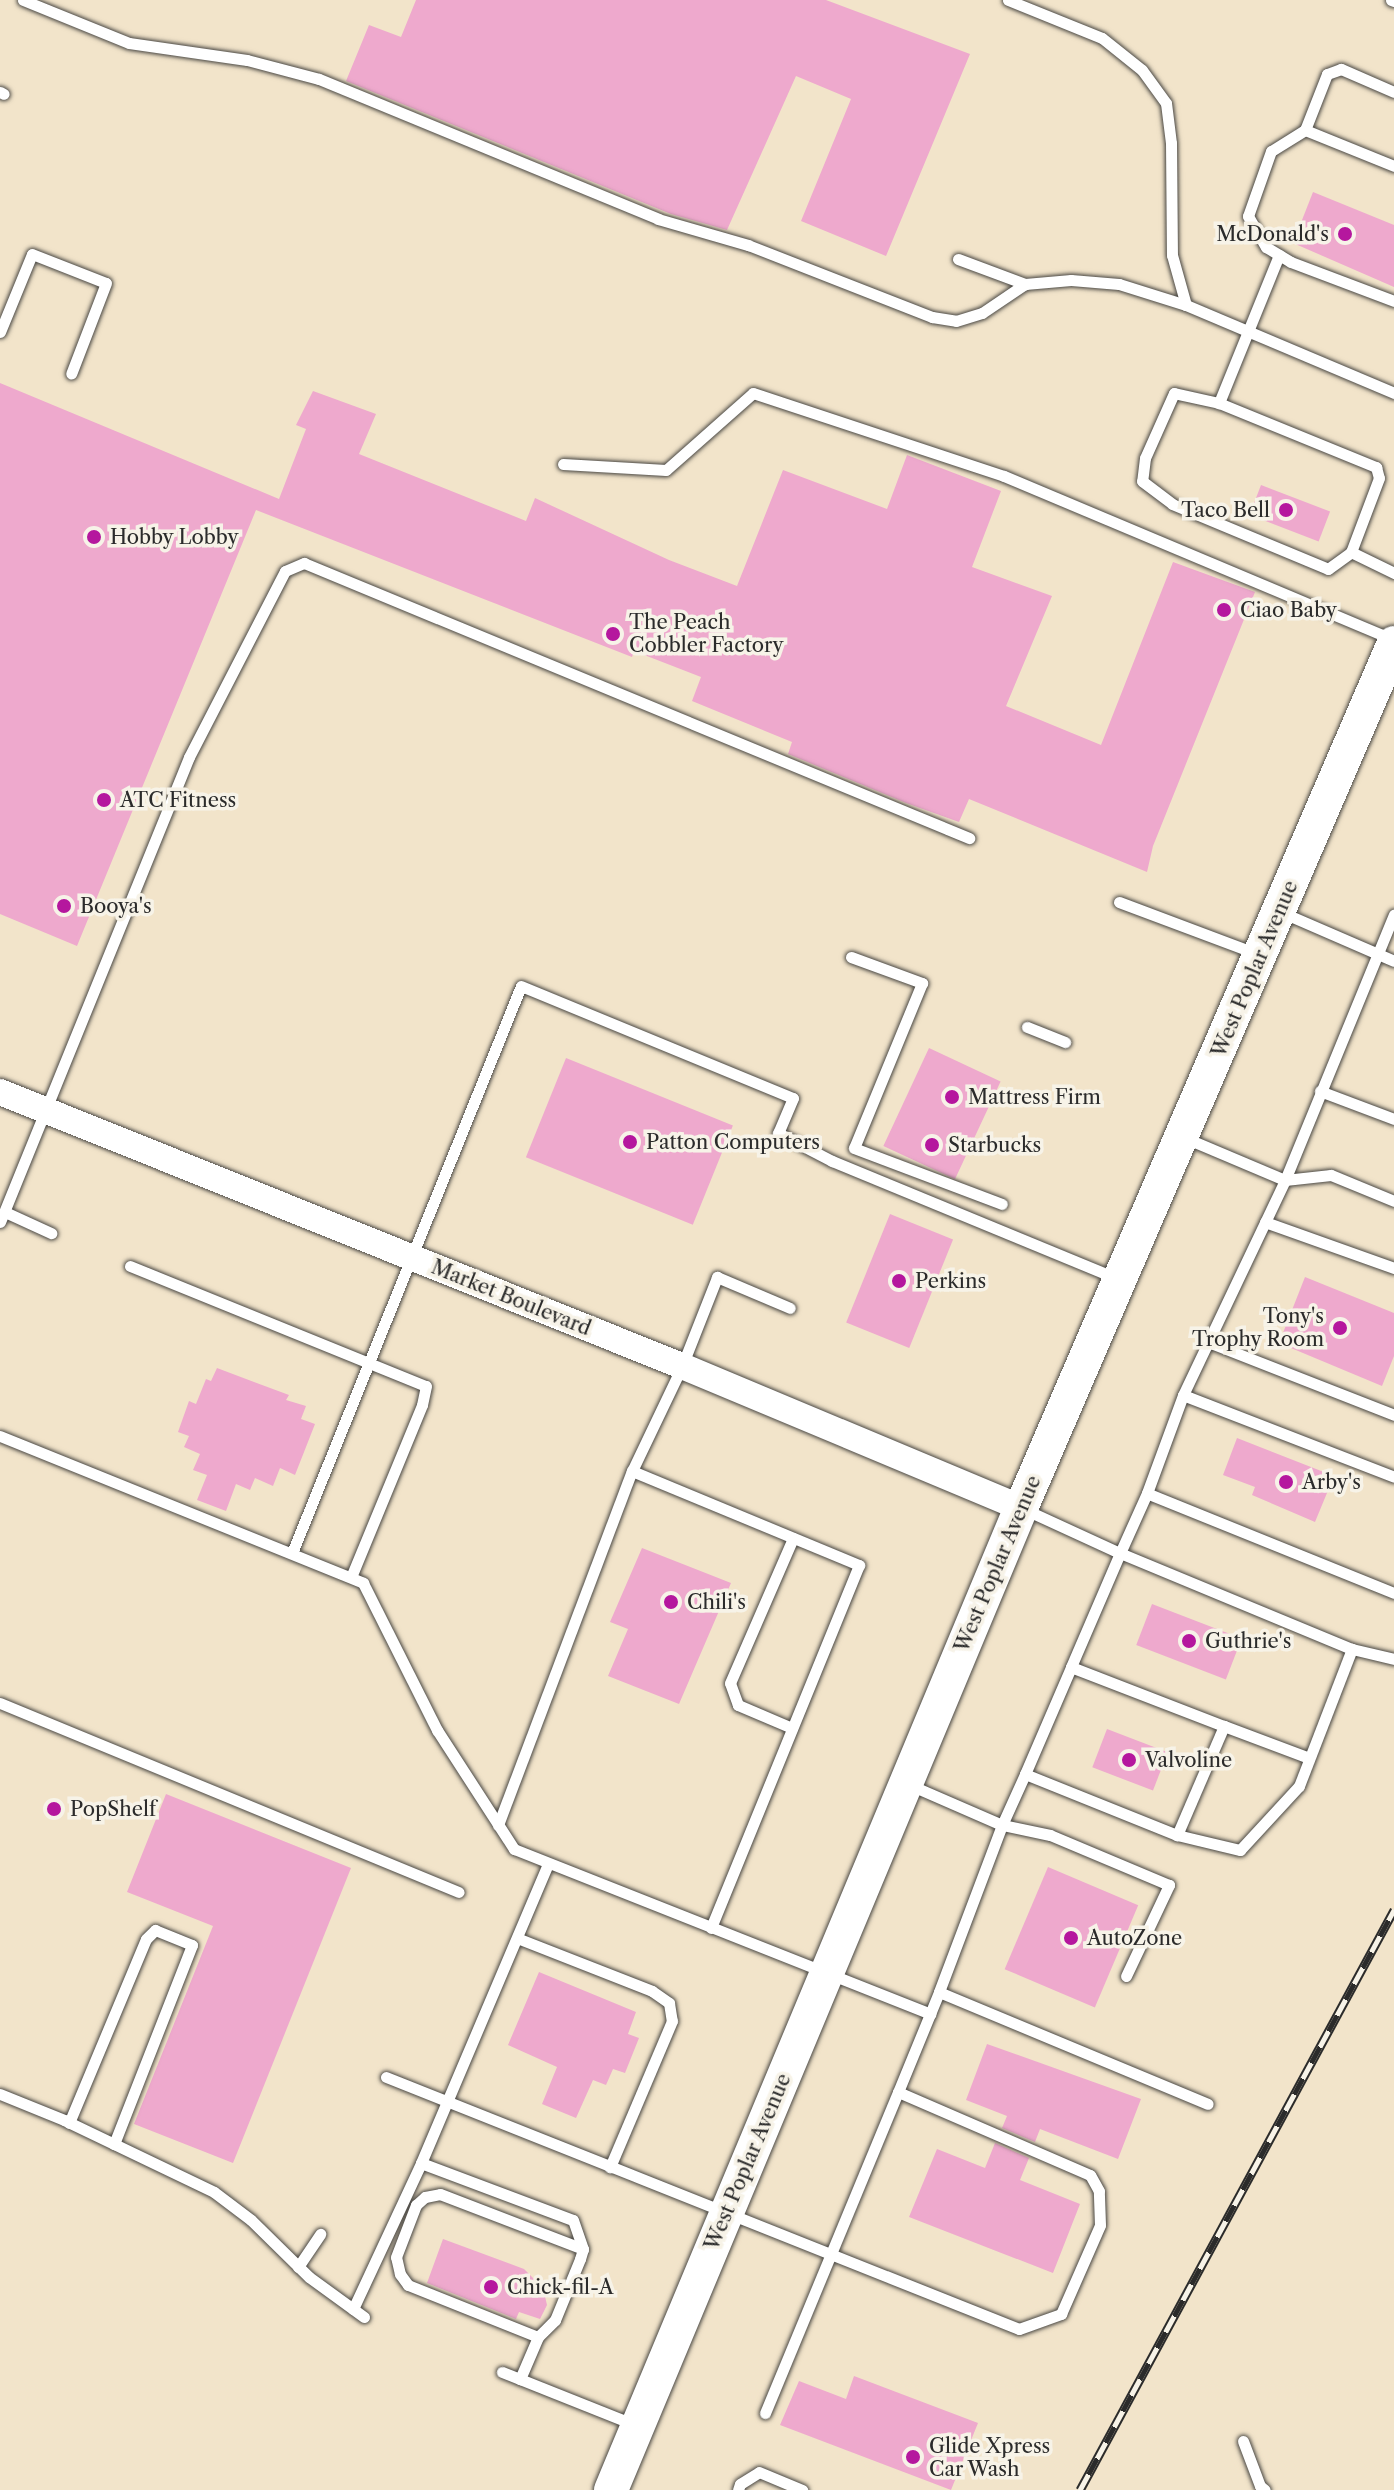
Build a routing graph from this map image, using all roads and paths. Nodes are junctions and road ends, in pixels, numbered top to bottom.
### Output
1 (23, 0) edge
2 (1008, 0) edge
3 (1394, 92) edge
4 (1305, 130) junction
5 (1394, 166) edge
6 (1279, 255) junction
7 (958, 259) dead end
8 (1025, 284) junction
9 (1394, 301) edge
10 (1186, 305) junction
11 (1248, 331) junction
12 (0, 332) edge
13 (71, 374) dead end
14 (1394, 393) edge
15 (1219, 403) junction
16 (563, 464) dead end
17 (1351, 552) junction
18 (1394, 573) edge
19 (1394, 641) edge
20 (969, 838) dead end
21 (1119, 902) dead end
22 (1280, 912) junction
23 (1394, 914) edge
24 (1376, 953) junction
25 (1261, 956) junction
26 (851, 957) dead end
27 (1394, 961) edge
28 (1027, 1027) dead end
29 (1065, 1042) dead end
30 (1320, 1091) junction
31 (0, 1092) edge
32 (46, 1110) junction
33 (1394, 1119) edge
34 (1182, 1137) junction
35 (1285, 1180) junction
36 (1394, 1201) edge
37 (1002, 1204) dead end
38 (2, 1217) edge
39 (1265, 1222) junction
40 (51, 1233) dead end
41 (410, 1259) junction
42 (130, 1266) dead end
43 (1394, 1268) edge
44 (1120, 1280) junction
45 (790, 1308) dead end
46 (1208, 1342) junction
47 (370, 1361) junction
48 (682, 1366) junction
49 (1183, 1395) junction
50 (1394, 1415) edge
51 (0, 1436) edge
52 (632, 1471) junction
53 (1394, 1477) edge
54 (1147, 1493) junction
55 (1021, 1508) junction
56 (793, 1538) junction
57 (292, 1553) junction
58 (1120, 1553) junction
59 (351, 1577) junction
60 (1394, 1593) edge
61 (1352, 1649) junction
62 (1393, 1657) edge
63 (1071, 1667) junction
64 (0, 1703) edge
65 (1224, 1726) junction
66 (792, 1728) junction
67 (1309, 1758) junction
68 (1025, 1774) junction
69 (906, 1783) junction
70 (498, 1825) junction
71 (1002, 1825) junction
72 (1177, 1835) junction
73 (548, 1864) junction
74 (459, 1892) dead end
75 (711, 1928) junction
76 (517, 1938) junction
77 (827, 1973) junction
78 (1126, 1976) dead end
79 (939, 1992) junction
80 (930, 2014) junction
81 (386, 2077) dead end
82 (898, 2092) junction
83 (0, 2094) edge
84 (448, 2101) junction
85 (1208, 2104) dead end
86 (69, 2123) junction
87 (114, 2144) junction
88 (421, 2163) junction
89 (610, 2167) junction
90 (726, 2214) junction
91 (320, 2234) dead end
92 (583, 2249) junction
93 (831, 2255) junction
94 (298, 2267) junction
95 (353, 2309) junction
96 (364, 2317) dead end
97 (538, 2337) junction
98 (502, 2372) dead end
99 (520, 2379) junction
100 (765, 2413) dead end
101 (638, 2426) junction
102 (1243, 2441) dead end
103 (611, 2490) edge
104 (738, 2490) edge
105 (802, 2490) edge
106 (1265, 2490) edge

1 - 8 lane
2 - 10 lane
3 - 4 lane
4 - 5 lane
4 - 6 lane
6 - 9 lane
6 - 11 lane
7 - 8 lane
8 - 10 lane
10 - 11 lane
11 - 14 lane
11 - 15 lane
12 - 13 lane
15 - 17 lane
15 - 17 lane
16 - 19 lane
17 - 18 lane
19 - 22 main road, West Poplar Avenue
20 - 32 lane
21 - 25 lane
22 - 24 lane
22 - 25 main road, West Poplar Avenue
23 - 24 lane
24 - 27 lane
24 - 30 lane
25 - 34 main road, West Poplar Avenue
26 - 37 lane
28 - 29 lane
30 - 33 lane
30 - 35 lane
31 - 32 street, Market Boulevard
32 - 38 lane
32 - 41 street, Market Boulevard
34 - 35 lane
34 - 44 main road, West Poplar Avenue
35 - 36 lane
35 - 39 lane
38 - 40 lane
39 - 43 lane
39 - 46 lane
41 - 44 lane
41 - 47 lane
41 - 48 street, Market Boulevard
42 - 47 lane
44 - 55 main road, West Poplar Avenue
45 - 48 lane
46 - 49 lane
46 - 50 lane
47 - 57 lane
47 - 59 lane
48 - 52 lane
48 - 55 street, Market Boulevard
49 - 53 lane
49 - 54 lane
51 - 57 lane
52 - 56 lane
52 - 70 lane
54 - 58 lane
54 - 60 lane
55 - 58 lane
55 - 69 main road, West Poplar Avenue
56 - 66 lane
56 - 66 lane
57 - 59 lane
58 - 61 lane
58 - 63 lane
59 - 70 lane
61 - 62 lane
61 - 67 lane
63 - 65 lane
63 - 68 lane
64 - 74 lane
65 - 67 lane
65 - 72 lane
66 - 75 lane
67 - 72 lane
68 - 71 lane
68 - 72 lane
69 - 71 lane
69 - 77 main road, West Poplar Avenue
70 - 73 lane
71 - 78 lane
71 - 79 lane
73 - 75 lane
73 - 76 lane
75 - 77 lane
76 - 84 lane
76 - 89 lane
77 - 80 lane
77 - 90 main road, West Poplar Avenue
79 - 80 lane
79 - 85 lane
80 - 82 lane
81 - 84 lane
82 - 93 lane
82 - 93 lane
83 - 86 lane
84 - 88 lane
84 - 89 lane
86 - 87 lane
86 - 87 lane
87 - 94 lane
88 - 92 lane
88 - 95 lane
89 - 90 lane
90 - 93 lane
90 - 101 main road, West Poplar Avenue
91 - 94 lane
92 - 97 lane
92 - 97 lane
93 - 100 lane
94 - 95 lane
95 - 96 lane
97 - 99 lane
98 - 99 lane
99 - 101 lane
101 - 103 main road, West Poplar Avenue
102 - 106 lane
104 - 105 lane

